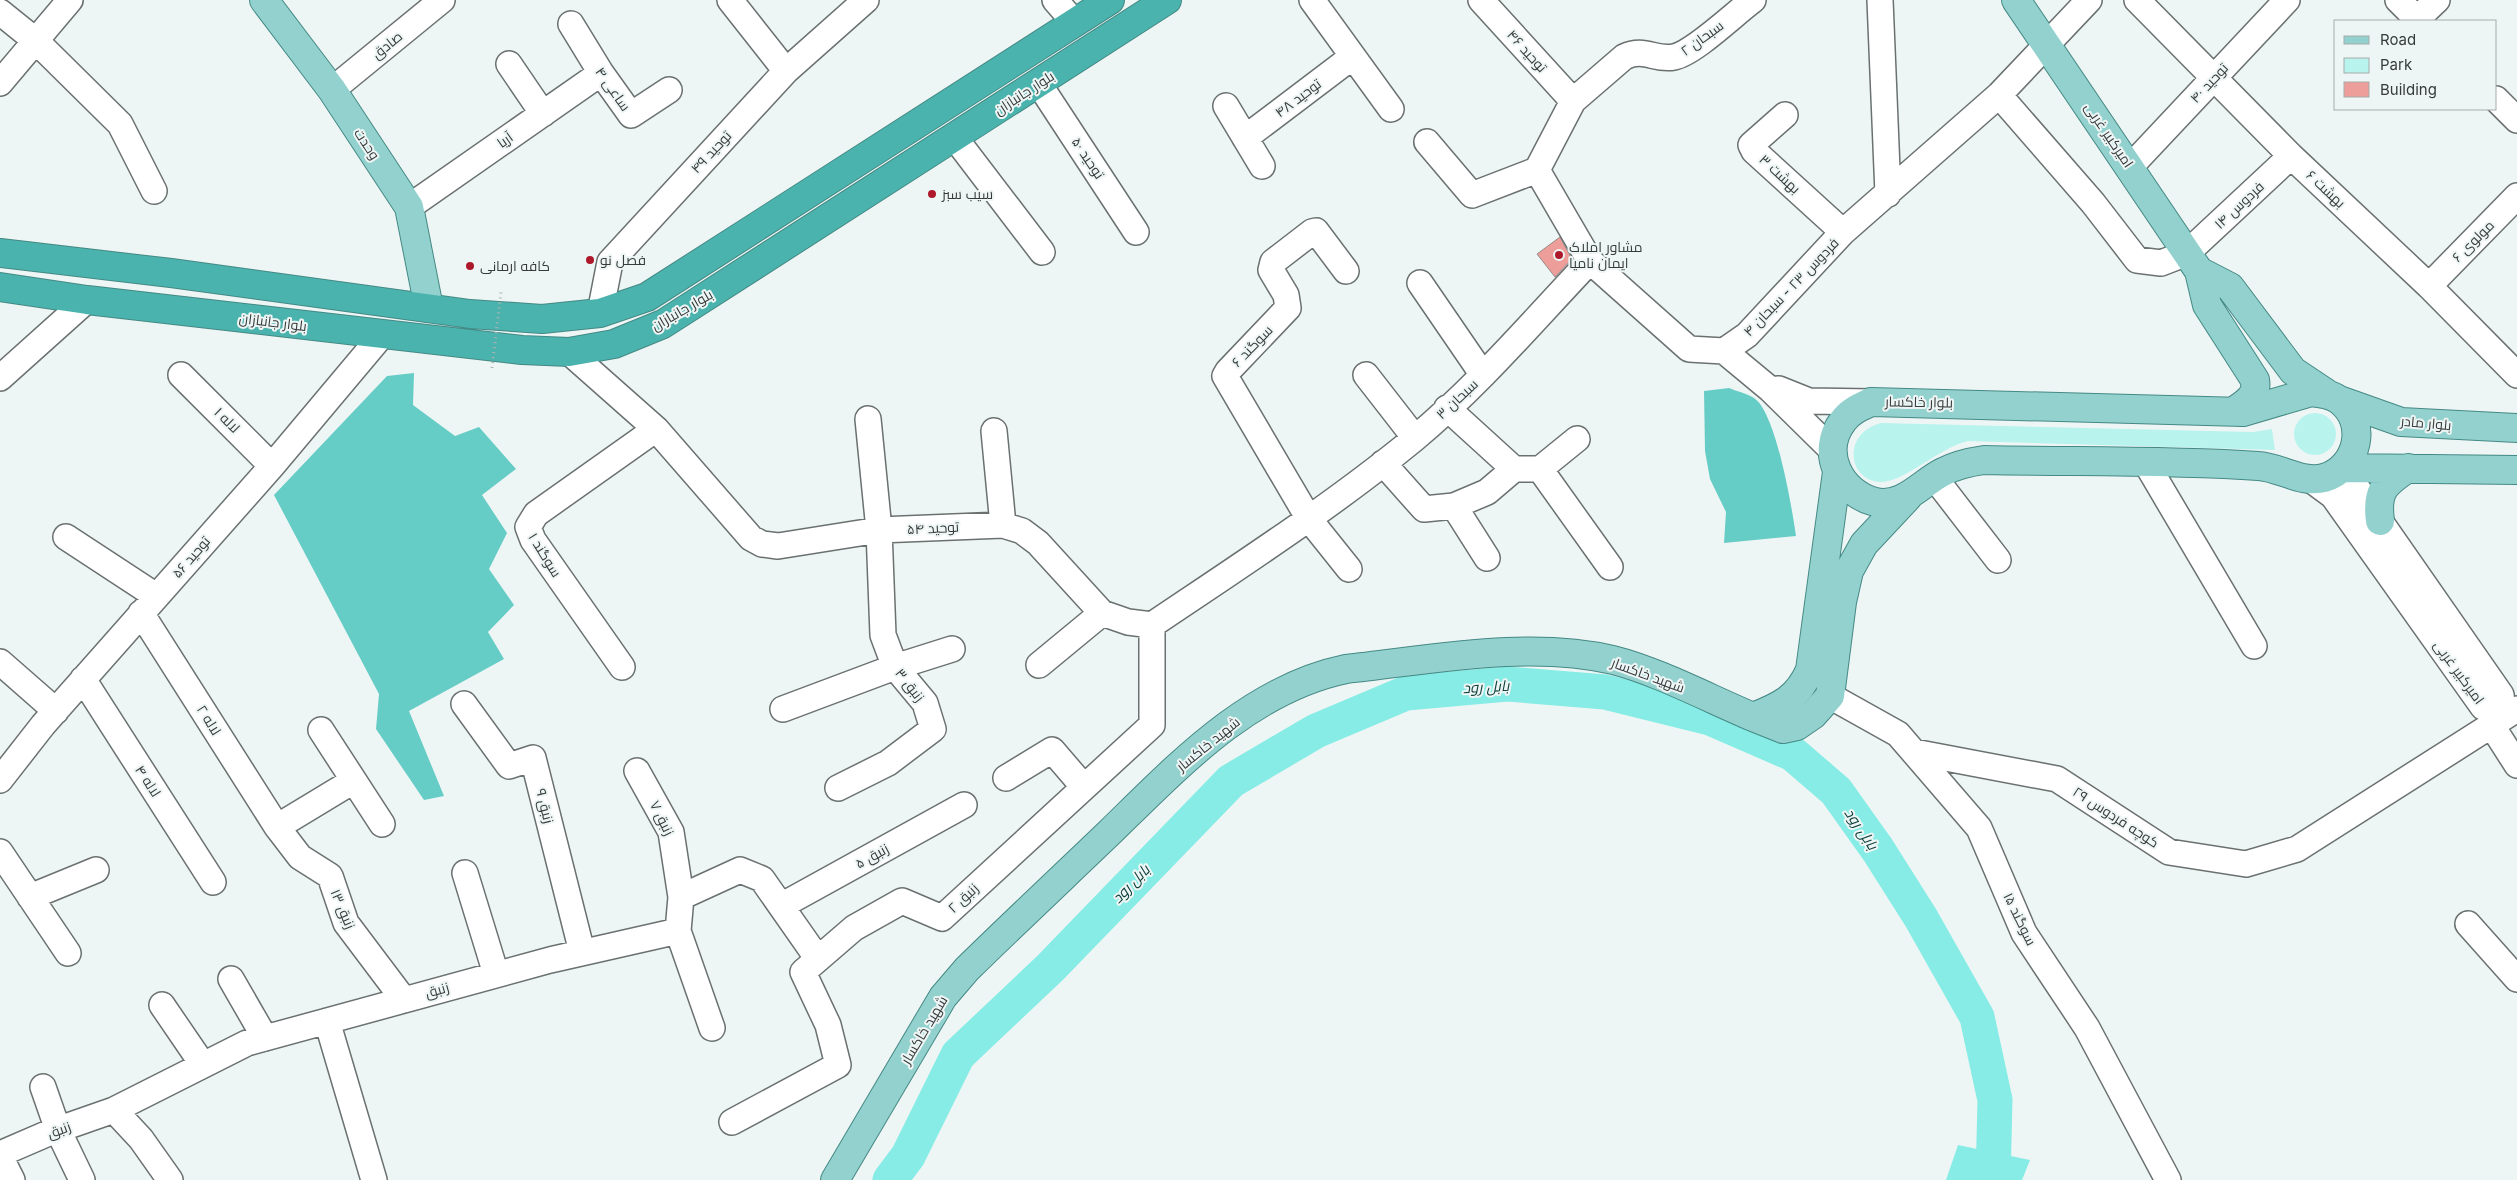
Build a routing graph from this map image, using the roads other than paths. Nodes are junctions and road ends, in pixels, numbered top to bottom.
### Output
1 (70, 0) edge
2 (264, 0) edge
3 (442, 0) edge
4 (730, 0) edge
5 (1055, 0) edge
6 (1110, 0) edge
7 (1167, 0) edge
8 (1312, 0) edge
9 (1482, 0) edge
10 (1753, 0) edge
11 (1880, 0) edge
12 (2016, 0) edge
13 (2089, 0) edge
14 (2137, 0) edge
15 (2287, 0) edge
16 (2398, 0) edge
17 (2437, 0) edge
18 (855, 4) edge
19 (0, 12) edge
20 (2418, 20) edge
21 (1075, 23) junction
22 (571, 24) dead end
23 (36, 41) junction
24 (2047, 44) junction
25 (1352, 57) junction
26 (509, 64) dead end
27 (786, 71) junction
28 (601, 73) junction
29 (2213, 78) junction
30 (0, 83) edge
31 (1039, 84) junction
32 (332, 90) junction
33 (670, 90) dead end
34 (1999, 95) junction
35 (2497, 100) edge
36 (1574, 101) junction
37 (1226, 106) dead end
38 (1391, 109) dead end
39 (543, 114) junction
40 (1785, 115) dead end
41 (2517, 120) edge
42 (954, 138) junction
43 (1245, 138) junction
44 (1427, 142) dead end
45 (2291, 156) junction
46 (1262, 166) dead end
47 (2131, 166) junction
48 (1537, 170) junction
49 (154, 191) dead end
50 (1888, 194) junction
51 (2517, 196) edge
52 (409, 207) junction
53 (1136, 232) dead end
54 (1843, 232) junction
55 (1042, 252) dead end
56 (0, 253) edge
57 (1590, 262) junction
58 (2193, 262) junction
59 (1346, 271) dead end
60 (1420, 283) dead end
61 (2429, 286) junction
62 (0, 287) edge
63 (87, 300) junction
64 (429, 308) junction
65 (600, 312) junction
66 (382, 335) junction
67 (1724, 351) junction
68 (569, 352) junction
69 (182, 375) dead end
70 (1366, 375) dead end
71 (1483, 375) junction
72 (2517, 375) edge
73 (0, 378) edge
74 (1771, 390) junction
75 (2333, 397) junction
76 (1872, 402) junction
77 (1447, 408) junction
78 (2234, 411) junction
79 (868, 419) dead end
80 (2517, 428) edge
81 (656, 429) junction
82 (994, 431) dead end
83 (1415, 438) junction
84 (1577, 438) dead end
85 (1835, 461) junction
86 (1383, 463) junction
87 (2146, 463) junction
88 (272, 466) junction
89 (2343, 468) junction
90 (2408, 468) junction
91 (1514, 469) junction
92 (1540, 469) junction
93 (2517, 470) edge
94 (1934, 477) junction
95 (2303, 477) junction
96 (1908, 497) junction
97 (1454, 506) junction
98 (1309, 519) junction
99 (2380, 521) junction
100 (1003, 524) junction
101 (879, 530) junction
102 (66, 537) dead end
103 (1487, 558) dead end
104 (1998, 560) dead end
105 (1610, 567) dead end
106 (1349, 570) dead end
107 (149, 605) junction
108 (1102, 613) junction
109 (1152, 625) junction
110 (2254, 646) dead end
111 (952, 649) dead end
112 (0, 662) edge
113 (1039, 665) dead end
114 (622, 667) dead end
115 (895, 667) junction
116 (83, 680) junction
117 (1830, 696) junction
118 (464, 704) dead end
119 (782, 709) dead end
120 (56, 711) junction
121 (2504, 717) edge
122 (1753, 718) junction
123 (321, 730) dead end
124 (1914, 752) junction
125 (2517, 765) edge
126 (637, 771) dead end
127 (1006, 778) dead end
128 (0, 780) edge
129 (353, 781) junction
130 (1083, 786) junction
131 (838, 788) dead end
132 (964, 806) dead end
133 (382, 824) dead end
134 (277, 826) junction
135 (0, 852) edge
136 (96, 870) dead end
137 (465, 873) dead end
138 (213, 882) dead end
139 (30, 897) junction
140 (681, 897) junction
141 (781, 906) junction
142 (2468, 924) dead end
143 (678, 931) junction
144 (582, 952) junction
145 (68, 953) dead end
146 (818, 959) junction
147 (496, 974) junction
148 (231, 979) dead end
149 (2517, 979) edge
150 (404, 1000) junction
151 (162, 1005) dead end
152 (327, 1021) junction
153 (712, 1028) dead end
154 (265, 1038) junction
155 (203, 1065) junction
156 (43, 1087) dead end
157 (114, 1110) junction
158 (732, 1122) dead end
159 (58, 1130) junction
160 (0, 1155) edge
161 (12, 1180) edge
162 (82, 1180) edge
163 (170, 1180) edge
164 (374, 1180) edge
165 (835, 1180) edge
166 (2168, 1180) edge

1 - 23 street
2 - 32 main road, وحدت
3 - 32 street, صادق
4 - 27 street
5 - 21 street
6 - 21 highway, بلوار جانبازان
7 - 31 highway, بلوار جانبازان
8 - 25 street
9 - 36 street, توحید ۴۶
10 - 36 street, سبحان ۲
11 - 50 street
12 - 24 main road, امیرکبیر غربی
13 - 24 street, فردوس ۲۳ - سبحان ۴
14 - 29 street, بهشت ۶
15 - 29 street, توحید ۴۰
16 - 20 street
17 - 20 street
18 - 27 street, توحید ۴۹
19 - 23 street
21 - 65 highway, بلوار جانبازان
22 - 28 street, ساعی ۴
23 - 30 street
23 - 49 street
24 - 34 street, فردوس ۲۳ - سبحان ۴
24 - 47 main road, امیرکبیر غربی
25 - 38 street
25 - 43 street, توحید ۴۸
26 - 39 street
27 - 65 street, توحید ۴۹
28 - 33 street, ساعی ۴
28 - 39 street, آریا
29 - 45 street, بهشت ۶
29 - 47 street, توحید ۴۰
31 - 42 highway, بلوار جانبازان
31 - 53 street, توحید ۵۰
32 - 52 main road, وحدت
34 - 50 street, فردوس ۲۳ - سبحان ۴
34 - 58 street
35 - 41 street
36 - 48 street
37 - 43 street
39 - 52 street, آریا
40 - 54 street, بهشت ۳
42 - 55 street
42 - 68 highway, بلوار جانبازان
43 - 46 street
44 - 48 street
45 - 58 street, فردوس ۱۴
45 - 61 street, بهشت ۶
47 - 58 main road, امیرکبیر غربی
48 - 57 street
50 - 54 street, فردوس ۲۳ - سبحان ۴
51 - 61 street, مولوی ۶
52 - 64 main road, وحدت
54 - 67 street, فردوس ۲۳ - سبحان ۴
56 - 64 highway, بلوار جانبازان
57 - 67 street
57 - 71 street, سبحان ۳
58 - 75 main road, امیرکبیر غربی
58 - 78 main road, امیرکبیر غربی
59 - 98 street, سوگند ۶
60 - 71 street
61 - 72 street, بهشت ۶
62 - 63 highway, بلوار جانبازان
63 - 66 highway, بلوار جانبازان
63 - 73 street
64 - 65 highway, بلوار جانبازان
66 - 68 highway, بلوار جانبازان
66 - 88 street, توحید ۵۶
67 - 74 street
68 - 81 street, توحید ۵۴
69 - 88 street, لاله ۱
70 - 83 street
71 - 77 street, سبحان ۳
74 - 76 street
74 - 85 street
75 - 78 main road, بلوار خاکسار
75 - 80 main road, بلوار مادر
75 - 89 main road
76 - 78 main road, بلوار خاکسار
76 - 85 main road, بلوار خاکسار
77 - 83 street, سبحان ۳
77 - 91 street
79 - 101 street, زنبق ۳
81 - 101 street, توحید ۵۴
81 - 114 street, سوگند ۱
82 - 100 street
83 - 86 street, سبحان ۳
84 - 92 street
85 - 96 main road
85 - 122 main road, بلوار خاکسار
86 - 97 street
86 - 98 street, سبحان ۳
87 - 94 main road
87 - 95 main road
87 - 110 street
88 - 107 street, توحید ۵۶
89 - 90 main road
89 - 95 main road
89 - 99 street, امیرکبیر غربی
90 - 93 main road
90 - 99 main road
91 - 92 street
91 - 97 street
92 - 105 street
94 - 96 main road
94 - 104 street
95 - 121 street, امیرکبیر غربی
96 - 117 main road
97 - 103 street
98 - 106 street
98 - 109 street
99 - 121 street, امیرکبیر غربی
100 - 101 street, توحید ۵۴
100 - 108 street, توحید ۵۴
101 - 115 street, زنبق ۳
102 - 107 street
107 - 116 street, توحید ۵۶
107 - 134 street, لاله ۲
108 - 109 street, توحید ۵۴
108 - 113 street
109 - 130 street, زنبق ۲
111 - 115 street
112 - 120 street
115 - 119 street
115 - 131 street, زنبق ۳
116 - 120 street, توحید ۵۶
116 - 138 street, لاله ۴
117 - 122 main road, شهید خاکسار
117 - 124 street, سوگند ۱۵
118 - 144 street, زنبق ۹
120 - 128 street, توحید ۵۶
121 - 124 street, کوچه فردوس ۲۹
121 - 125 street
122 - 165 main road, شهید خاکسار
123 - 129 street
124 - 166 street, سوگند ۱۵
126 - 140 street, زنبق ۷
127 - 130 street
129 - 133 street
129 - 134 street
130 - 146 street, زنبق ۲
132 - 141 street, زنبق ۵
134 - 150 street, زنبق ۱۳
135 - 139 street
136 - 139 street
137 - 147 street
139 - 145 street
140 - 141 street
140 - 143 street
141 - 146 street
142 - 149 street
143 - 144 street, زنبق
143 - 153 street
144 - 147 street, زنبق
146 - 158 street, زنبق ۲
147 - 150 street, زنبق
148 - 154 street
150 - 152 street, زنبق
151 - 155 street
152 - 154 street, زنبق
152 - 164 street
154 - 155 street, زنبق
155 - 157 street, زنبق
156 - 159 street
157 - 159 street, زنبق
157 - 163 street
159 - 160 street, زنبق
159 - 162 street
160 - 161 street

